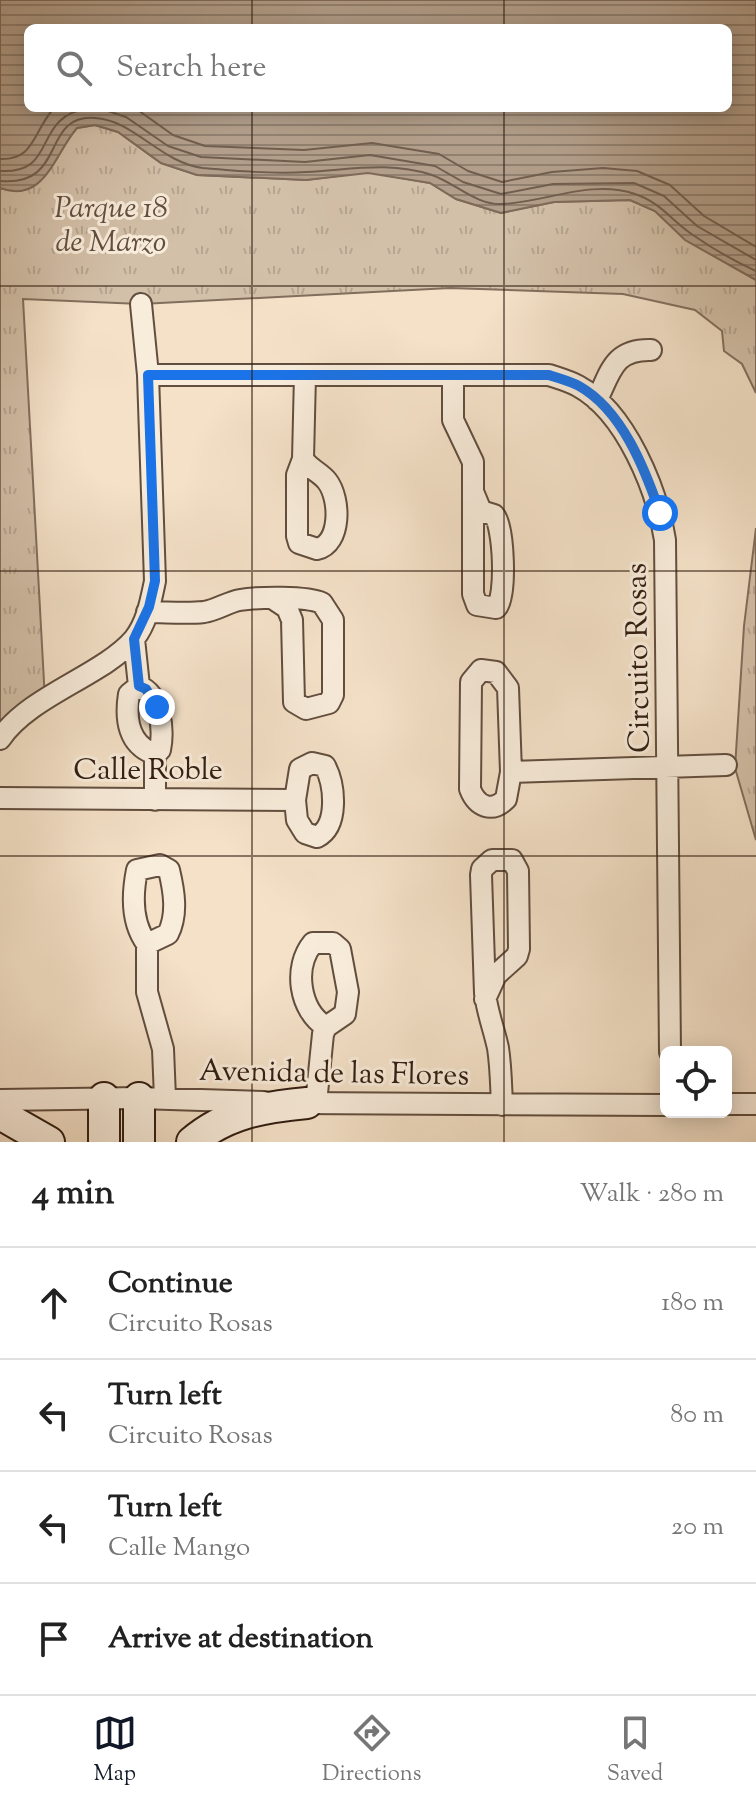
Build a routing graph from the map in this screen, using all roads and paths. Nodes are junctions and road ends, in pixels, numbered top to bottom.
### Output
1 (141, 304) dead end
2 (651, 350) dead end
3 (148, 375) junction
4 (305, 375) junction
5 (453, 375) junction
6 (597, 400) junction
7 (303, 459) dead end
8 (474, 494) junction
9 (275, 600) junction
10 (147, 612) junction
11 (134, 639) junction
12 (139, 686) junction
13 (0, 739) edge
14 (155, 754) junction
15 (726, 765) dead end
16 (669, 769) junction
17 (511, 772) junction
18 (0, 798) edge
19 (155, 800) junction
20 (295, 800) dead end
21 (147, 944) dead end
22 (485, 999) junction
23 (326, 1027) dead end
24 (670, 1046) edge
25 (104, 1098) junction
26 (152, 1098) junction
27 (0, 1100) edge
28 (311, 1103) junction
29 (732, 1104) edge
30 (756, 1104) edge
31 (502, 1105) junction
32 (660, 1105) edge
33 (0, 1114) edge
34 (49, 1142) edge
35 (104, 1142) edge
36 (139, 1142) edge
37 (192, 1142) edge

1 - 3 street
2 - 6 street
3 - 4 street, Circuito Rosas
3 - 10 street
4 - 5 street, Circuito Rosas
4 - 7 street
5 - 6 street, Circuito Rosas
5 - 8 street
6 - 16 street, Circuito Rosas
8 - 8 street
9 - 9 street
9 - 10 street
10 - 11 street
11 - 12 street
11 - 13 street
12 - 14 street
12 - 14 street
14 - 19 street
15 - 16 street
16 - 17 street
16 - 24 street, Circuito Rosas
17 - 17 street
18 - 19 street, Calle Roble
19 - 20 street, Calle Roble
21 - 26 street
22 - 22 street
22 - 31 street
23 - 28 street
25 - 26 street, Avenida de las Flores
25 - 27 street, Avenida de las Flores
25 - 35 street
26 - 28 street, Avenida de las Flores
26 - 36 street
28 - 31 street, Avenida de las Flores
28 - 37 street
29 - 30 street
31 - 32 street, Avenida de las Flores
33 - 34 street

